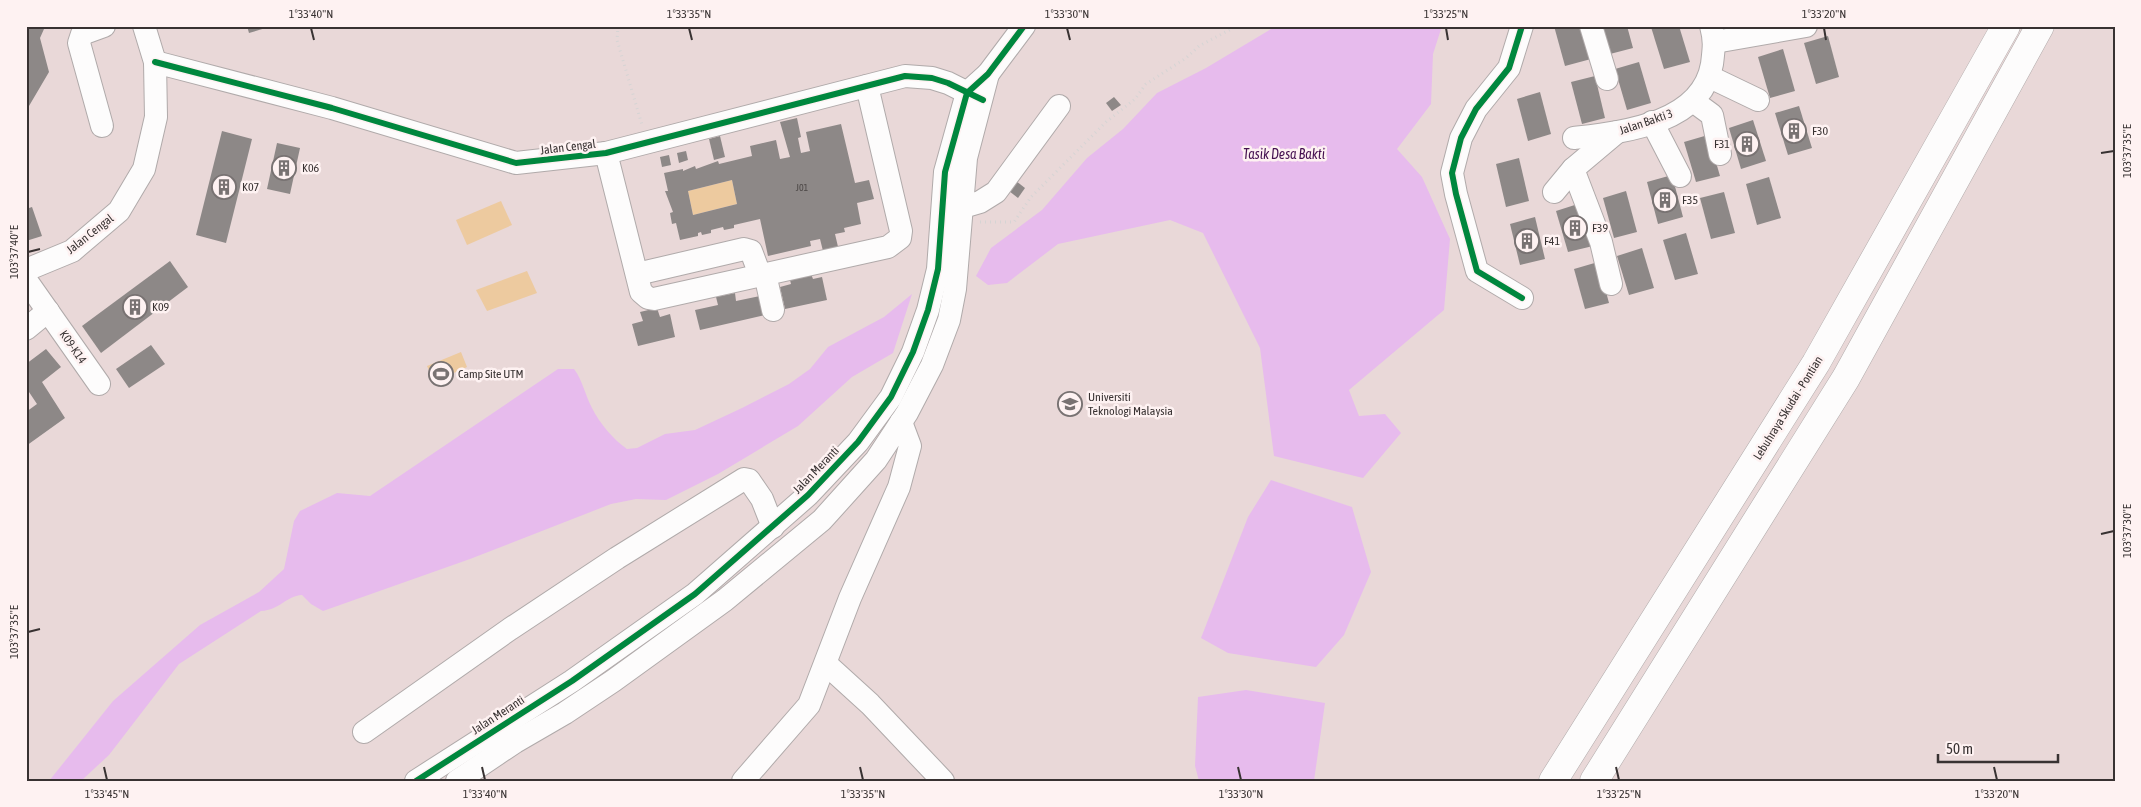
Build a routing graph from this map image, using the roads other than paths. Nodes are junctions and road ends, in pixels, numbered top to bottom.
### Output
1 (104, 26) edge
2 (144, 26) edge
3 (1024, 26) edge
4 (1522, 26) edge
5 (1591, 26) edge
6 (1806, 26) edge
7 (2006, 26) edge
8 (2040, 26) edge
9 (1713, 34) edge
10 (155, 62) junction
11 (1710, 77) junction
12 (1607, 79) dead end
13 (867, 86) junction
14 (975, 97) junction
15 (1693, 100) junction
16 (1758, 100) dead end
17 (1059, 106) dead end
18 (1652, 122) junction
19 (102, 126) dead end
20 (1617, 132) junction
21 (1574, 138) dead end
22 (606, 153) junction
23 (1720, 154) dead end
24 (1573, 169) junction
25 (1680, 176) dead end
26 (1554, 192) dead end
27 (962, 214) junction
28 (26, 270) edge
29 (763, 274) junction
30 (26, 280) edge
31 (1611, 284) dead end
32 (1522, 298) dead end
33 (773, 310) dead end
34 (48, 311) junction
35 (26, 329) edge
36 (99, 384) dead end
37 (901, 422) junction
38 (773, 527) junction
39 (826, 664) junction
40 (364, 732) dead end
41 (416, 781) edge
42 (456, 781) edge
43 (743, 781) edge
44 (943, 781) edge
45 (1553, 781) edge
46 (1594, 781) edge

1 - 19 street
2 - 10 street, Jalan Cengal
3 - 14 street
4 - 32 street
5 - 12 street
6 - 9 street
7 - 45 highway, Lebuhraya Skudai - Pontian
8 - 46 highway
9 - 11 street, Jalan Bakti 3
10 - 22 street, Jalan Cengal
10 - 28 street, Jalan Cengal
11 - 15 street, Jalan Bakti 3
11 - 16 street
13 - 14 street, Jalan Cengal
13 - 22 street, Jalan Cengal
13 - 29 street
14 - 27 street
14 - 38 street, Jalan Meranti
15 - 18 street, Jalan Bakti 3
15 - 23 street
17 - 27 street
18 - 20 street, Jalan Bakti 3
18 - 25 street
20 - 21 street, Jalan Bakti 3
20 - 24 street
22 - 29 street
24 - 26 street
24 - 31 street
27 - 37 street
29 - 33 street
30 - 34 street, K09-K14
34 - 35 street
34 - 36 street, K09-K14
37 - 39 street
37 - 42 street
38 - 40 street
38 - 41 street, Jalan Meranti
39 - 43 street
39 - 44 street

